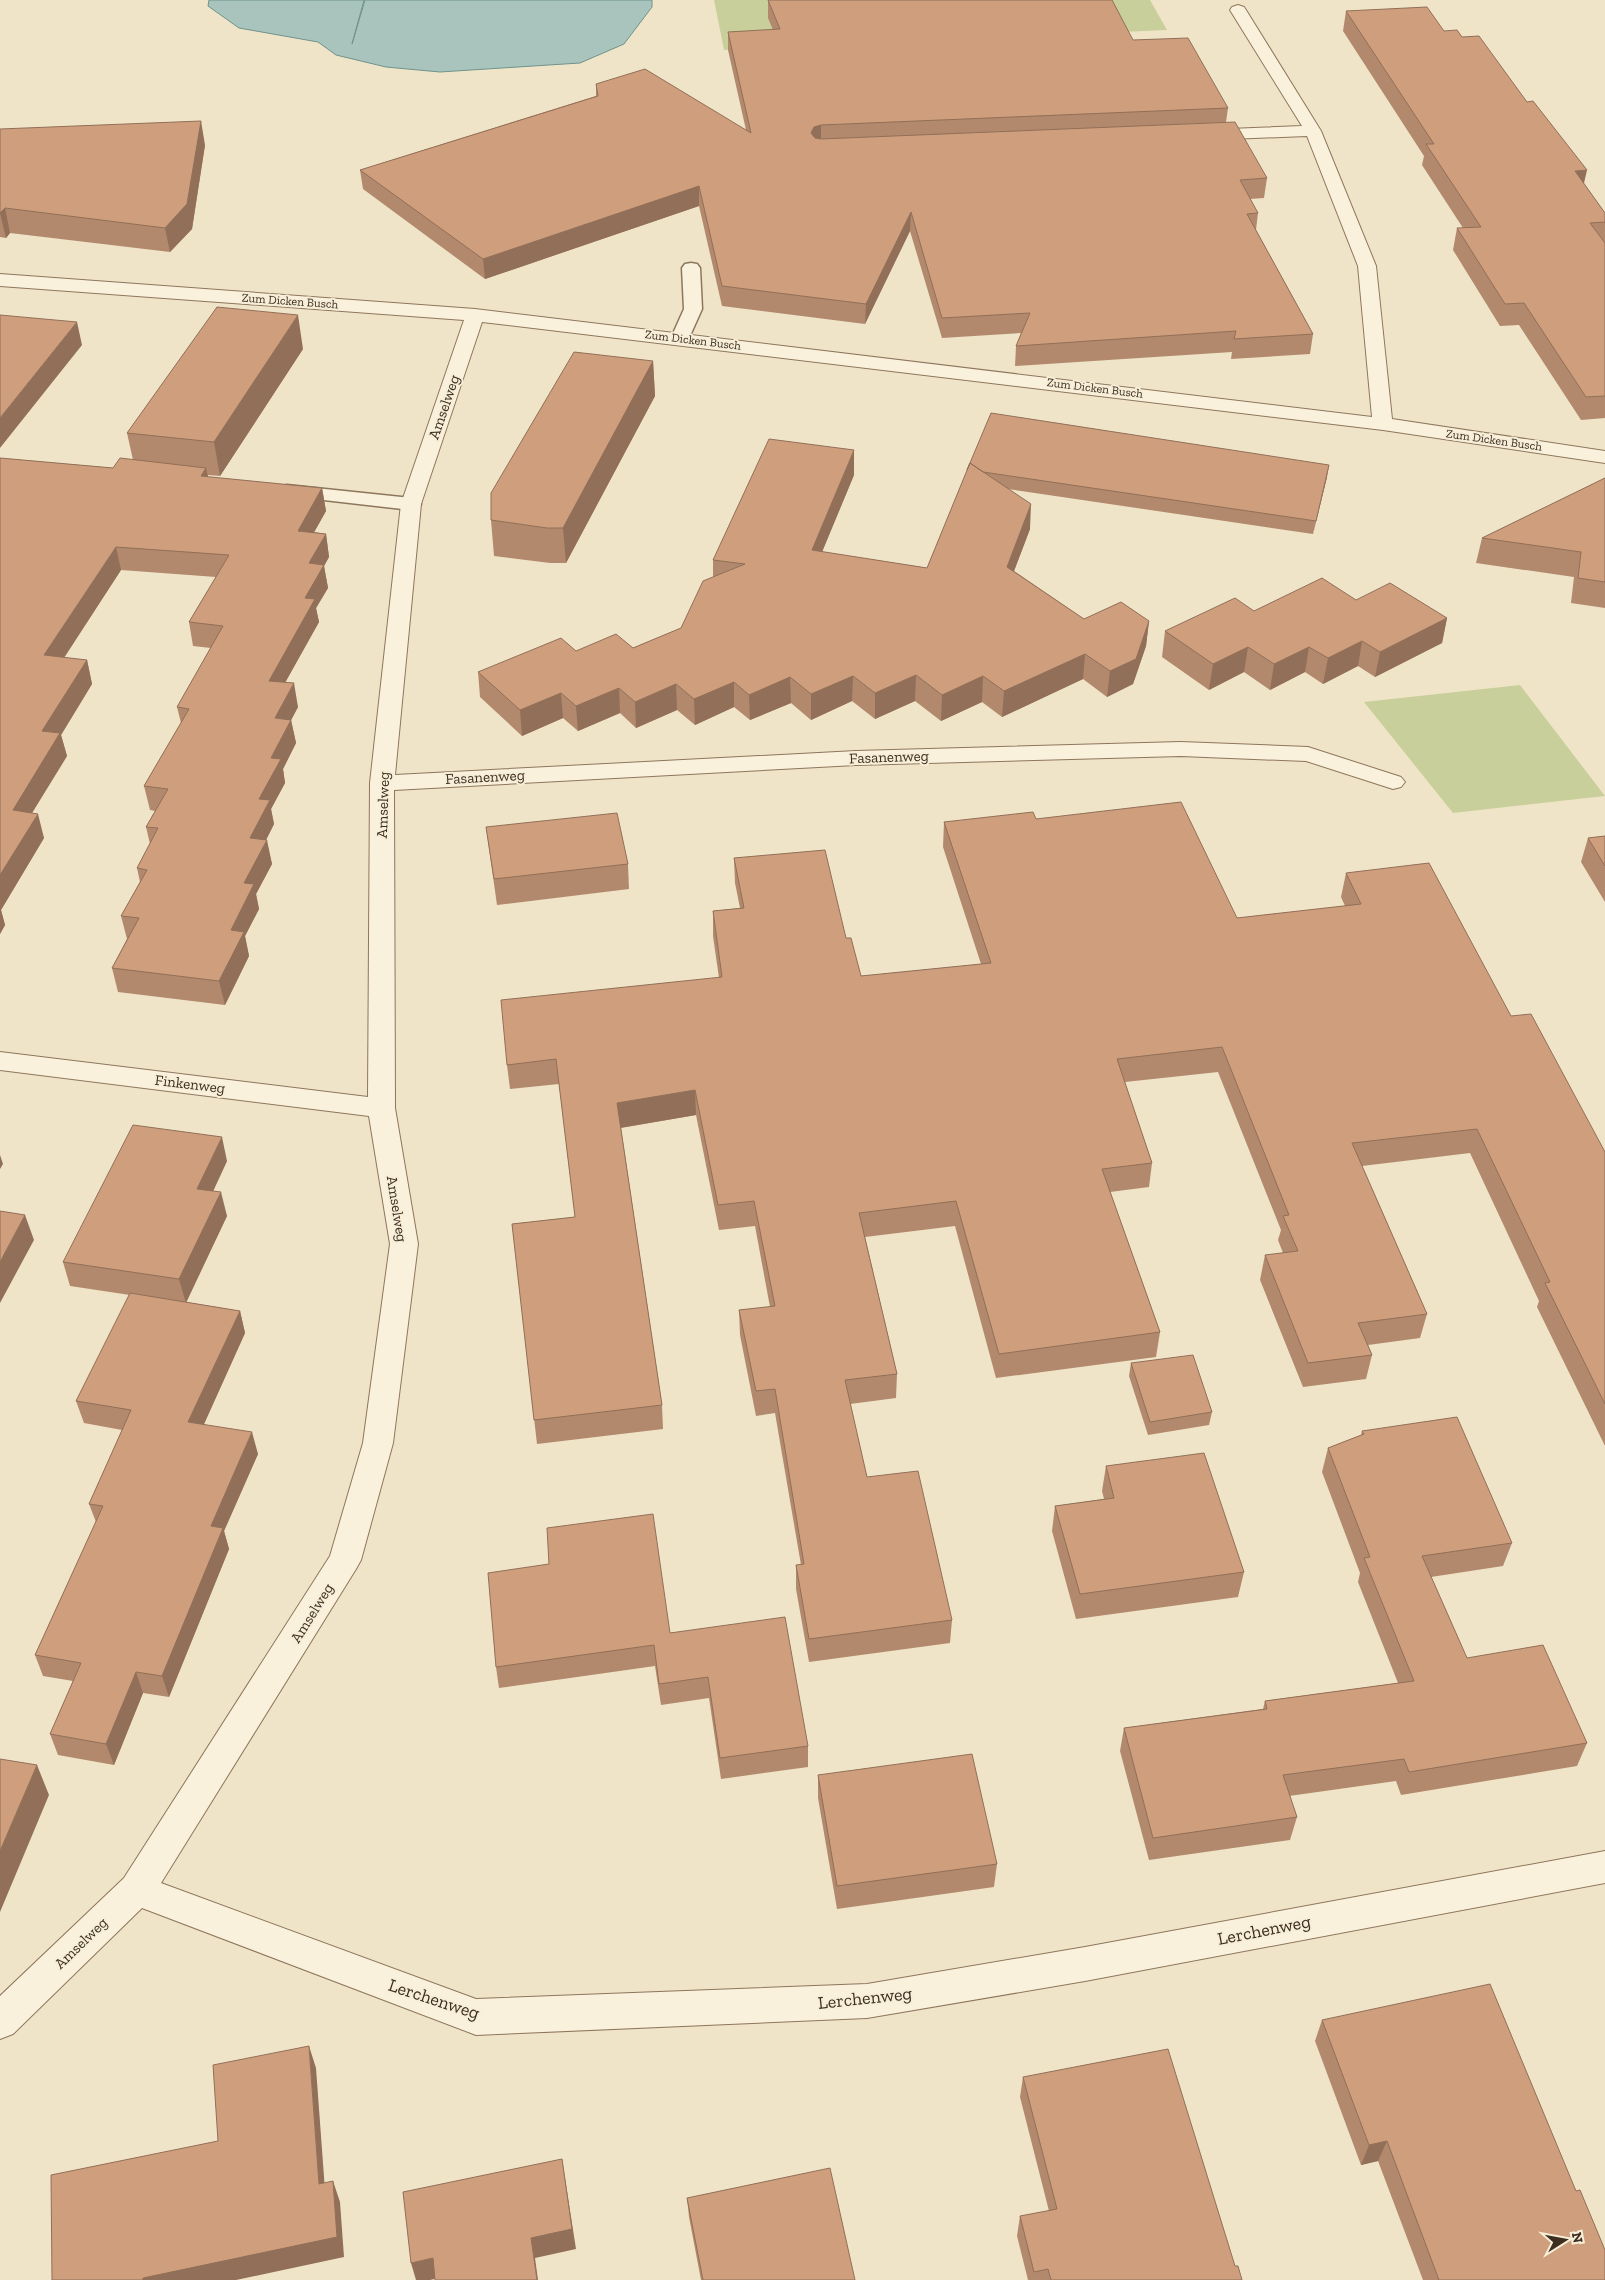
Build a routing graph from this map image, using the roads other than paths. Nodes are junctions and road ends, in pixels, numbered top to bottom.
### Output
1 (1238, 10) dead end
2 (1313, 131) junction
3 (1185, 136) edge
4 (692, 268) dead end
5 (0, 280) edge
6 (475, 315) junction
7 (680, 338) junction
8 (1383, 424) junction
9 (1605, 457) edge
10 (265, 489) edge
11 (411, 504) junction
12 (1393, 782) dead end
13 (382, 783) junction
14 (0, 1061) edge
15 (381, 1108) junction
16 (1605, 1867) edge
17 (137, 1890) junction
18 (0, 2022) edge

1 - 2 street
2 - 3 street
2 - 8 street
4 - 7 lane
5 - 6 street, Zum Dicken Busch
6 - 7 street, Zum Dicken Busch
6 - 11 street, Amselweg
7 - 8 street, Zum Dicken Busch
8 - 9 street, Zum Dicken Busch
10 - 11 lane
11 - 13 street, Amselweg
12 - 13 street, Fasanenweg
13 - 15 street, Amselweg
14 - 15 street, Finkenweg
15 - 17 street, Amselweg
16 - 17 street, Lerchenweg
17 - 18 street, Amselweg

